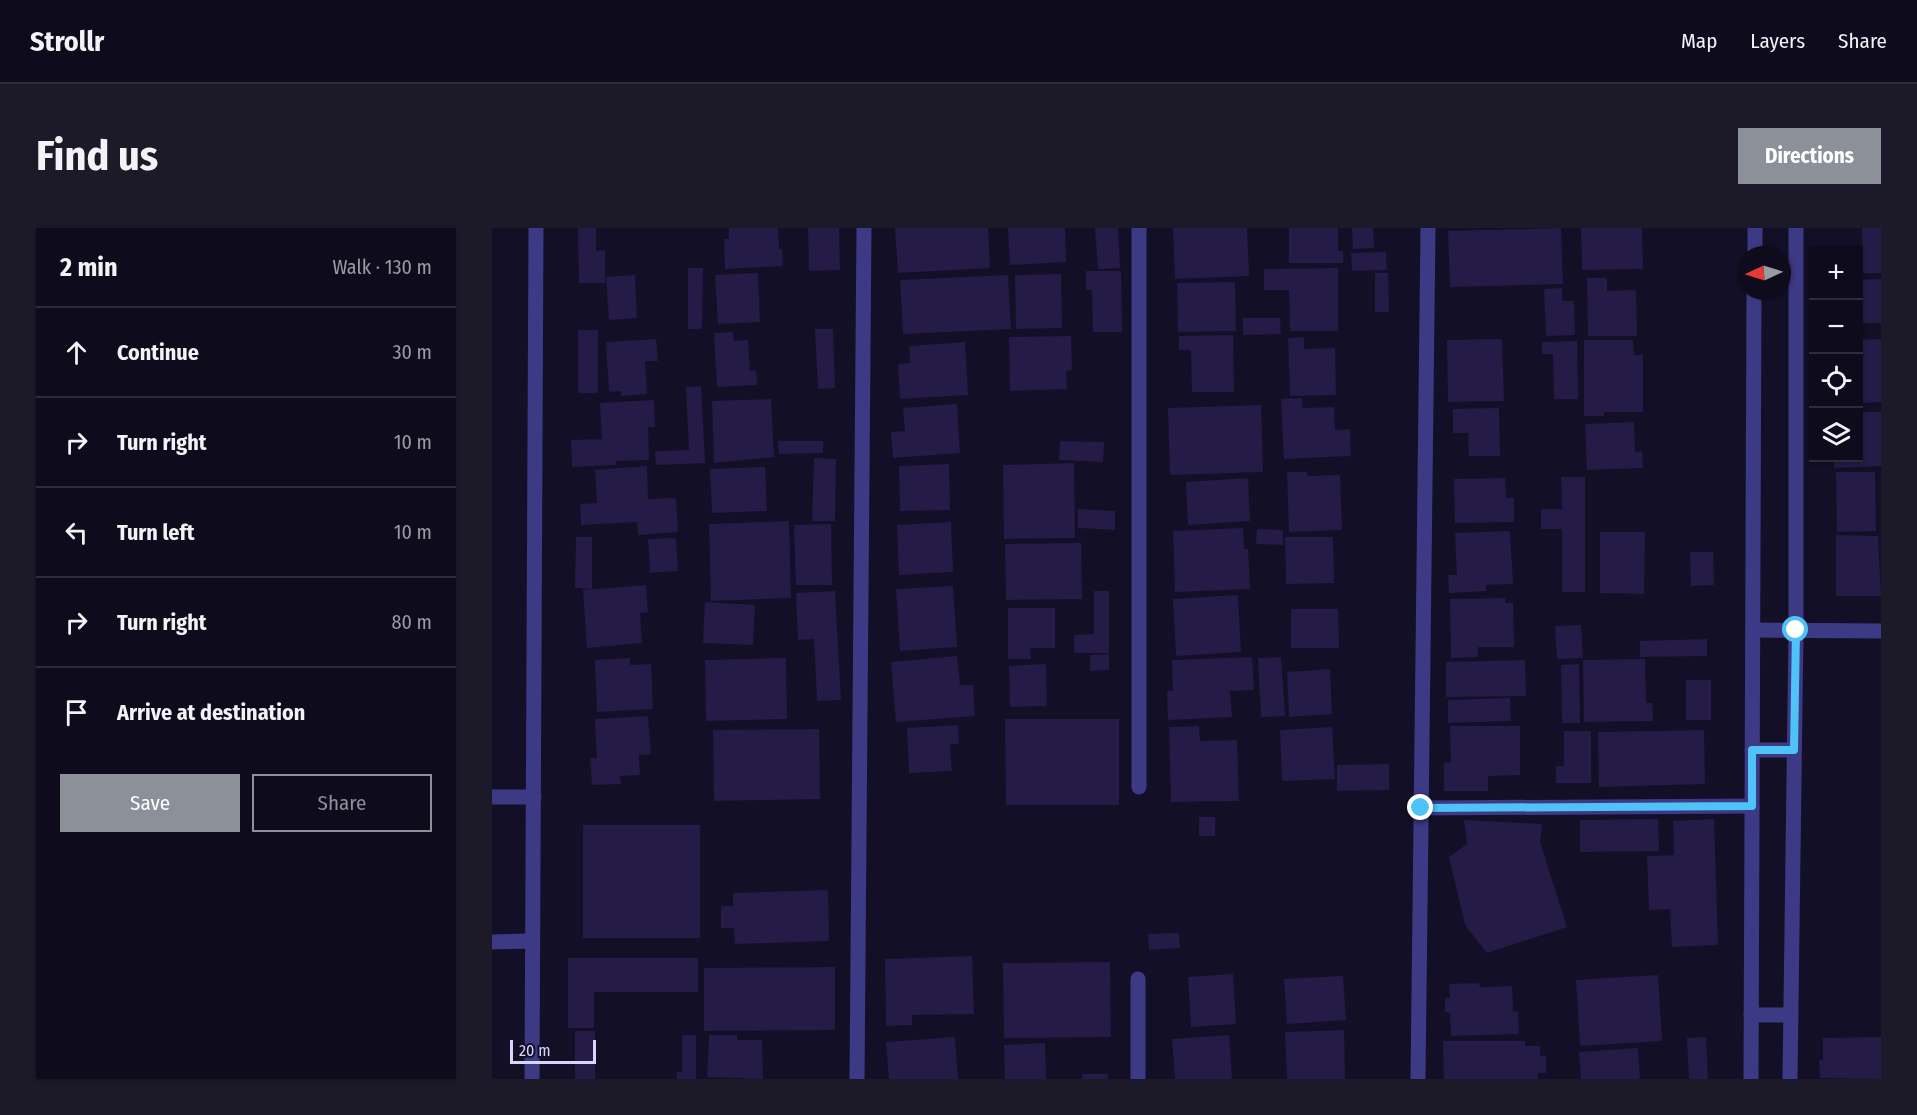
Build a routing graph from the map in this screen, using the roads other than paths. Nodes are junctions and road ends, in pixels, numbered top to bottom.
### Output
1 (536, 228) edge
2 (864, 228) edge
3 (1139, 228) edge
4 (1428, 228) edge
5 (1755, 228) edge
6 (1796, 228) edge
7 (1755, 246) edge
8 (1754, 300) edge
9 (1753, 630) junction
10 (1796, 630) junction
11 (1881, 631) edge
12 (1752, 750) junction
13 (1794, 750) junction
14 (1139, 787) dead end
15 (492, 797) edge
16 (534, 797) junction
17 (1752, 806) junction
18 (1421, 808) junction
19 (532, 941) junction
20 (492, 942) edge
21 (1138, 979) dead end
22 (1751, 1015) junction
23 (1791, 1015) junction
24 (532, 1079) edge
25 (857, 1079) edge
26 (1138, 1079) edge
27 (1418, 1079) edge
28 (1751, 1079) edge
29 (1791, 1079) edge

1 - 16 street
2 - 25 street
3 - 14 street
4 - 18 street
5 - 7 street
6 - 10 street
8 - 9 street
9 - 10 street
9 - 12 street
10 - 11 street
10 - 13 street
12 - 13 street
12 - 17 street
13 - 23 street
15 - 16 street
16 - 19 street
17 - 18 street
17 - 22 street
18 - 27 street
19 - 20 street
19 - 24 street
21 - 26 street
22 - 23 street
22 - 28 street
23 - 29 street

